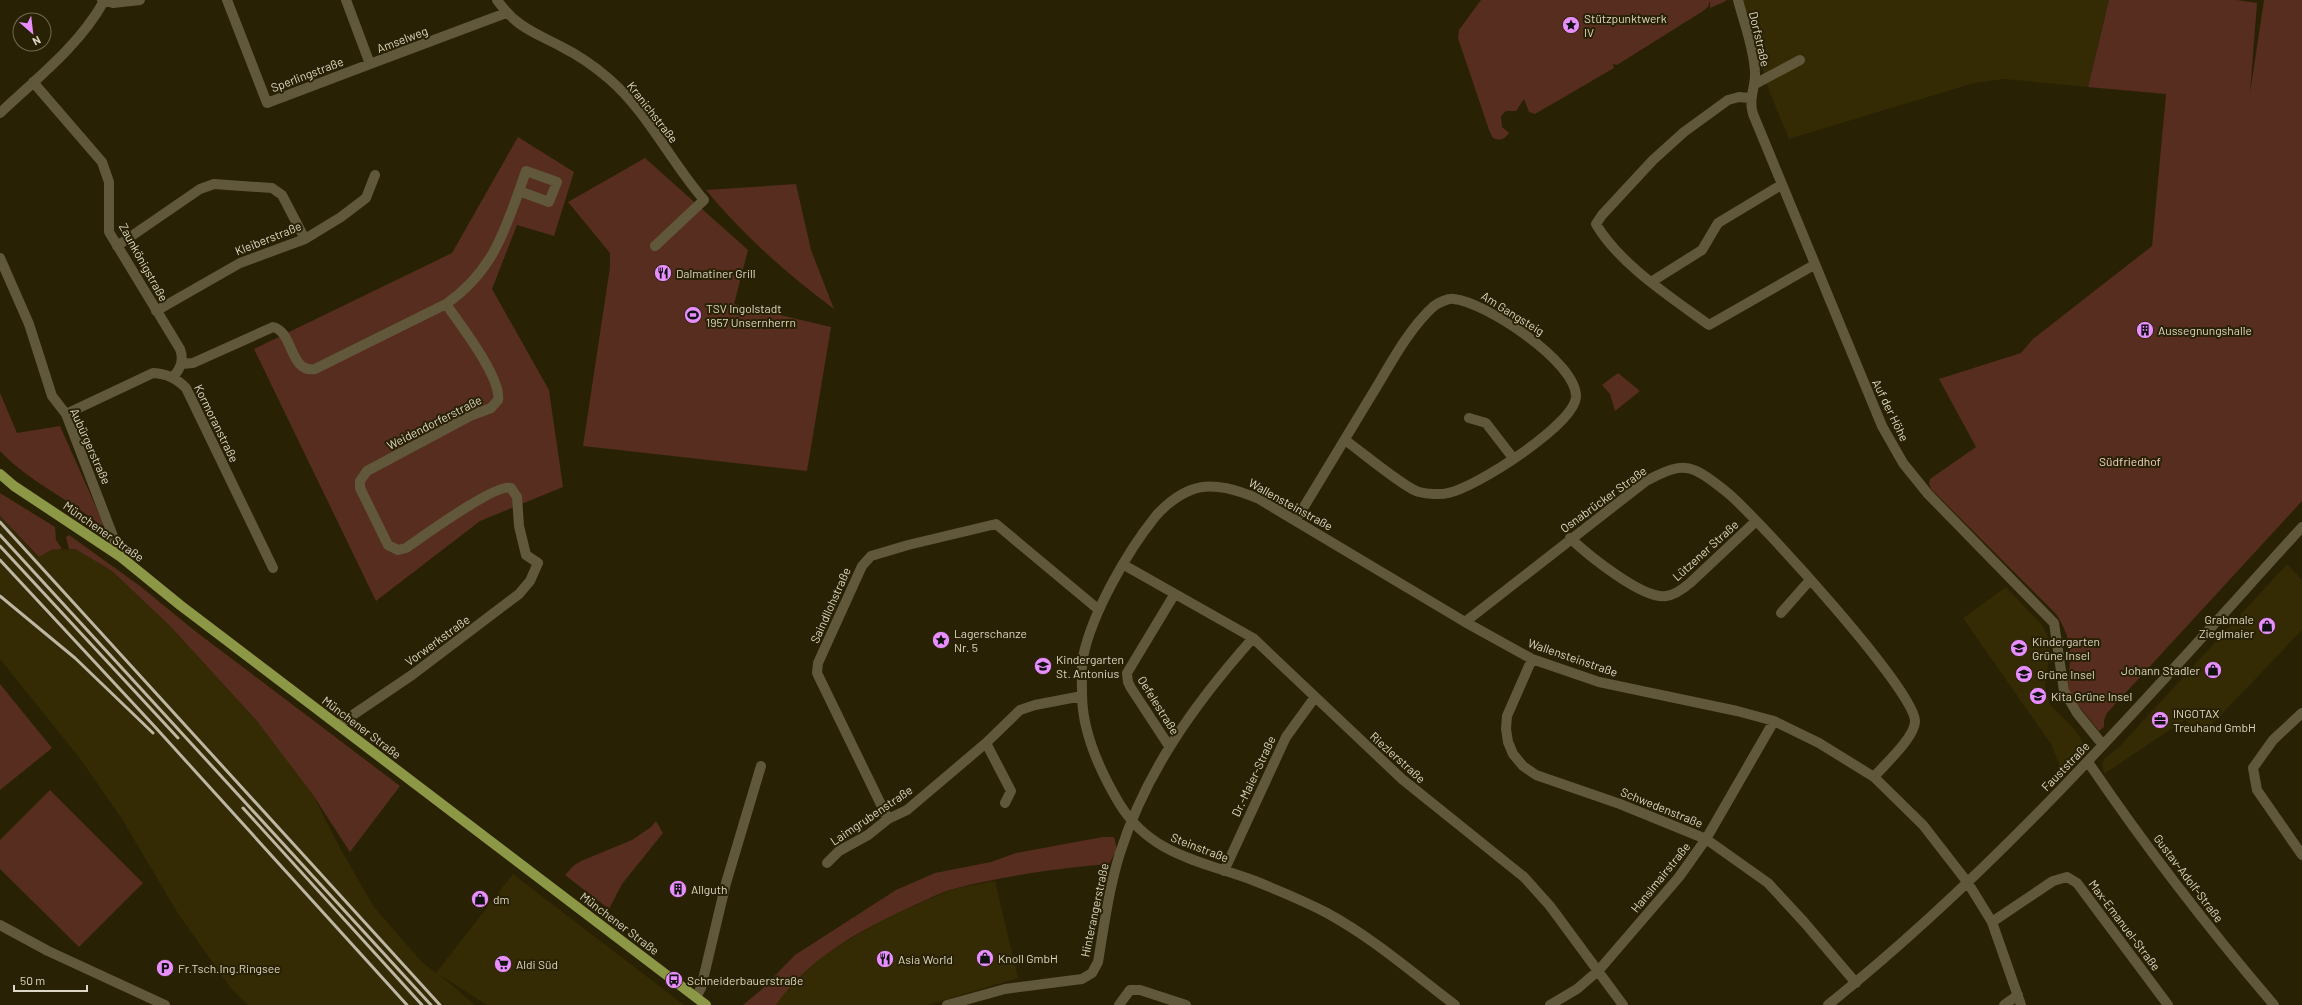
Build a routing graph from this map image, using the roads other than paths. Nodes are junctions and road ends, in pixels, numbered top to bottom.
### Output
1 (140, 0) edge
2 (227, 0) edge
3 (346, 0) edge
4 (497, 0) edge
5 (1738, 0) edge
6 (103, 1) edge
7 (506, 13) junction
8 (1800, 60) dead end
9 (370, 64) junction
10 (33, 82) junction
11 (1755, 84) junction
12 (1750, 98) junction
13 (0, 113) edge
14 (375, 175) dead end
15 (1781, 185) junction
16 (519, 191) dead end
17 (305, 239) junction
18 (118, 246) junction
19 (655, 246) dead end
20 (0, 258) edge
21 (1814, 265) junction
22 (1651, 282) junction
23 (446, 304) junction
24 (156, 311) junction
25 (182, 364) junction
26 (173, 377) junction
27 (66, 414) junction
28 (1469, 418) dead end
29 (1345, 440) junction
30 (1514, 458) junction
31 (0, 474) edge
32 (1296, 520) junction
33 (1755, 522) junction
34 (2302, 527) edge
35 (1570, 538) junction
36 (121, 557) junction
37 (538, 563) joint
38 (1124, 565) junction
39 (273, 568) dead end
40 (1810, 580) junction
41 (1174, 595) junction
42 (1099, 610) junction
43 (1781, 613) dead end
44 (1465, 622) junction
45 (1252, 638) junction
46 (1532, 659) junction
47 (1082, 696) junction
48 (1315, 697) junction
49 (2302, 712) edge
50 (1774, 721) junction
51 (338, 725) junction
52 (986, 743) junction
53 (1169, 746) junction
54 (2103, 746) junction
55 (2088, 762) junction
56 (761, 766) dead end
57 (1874, 777) junction
58 (1005, 803) dead end
59 (888, 819) junction
60 (1132, 823) junction
61 (1706, 839) junction
62 (2302, 855) edge
63 (827, 863) dead end
64 (1224, 871) junction
65 (1968, 882) junction
66 (1992, 922) junction
67 (0, 925) edge
68 (1599, 970) junction
69 (1856, 983) junction
70 (696, 997) junction
71 (2020, 1000) edge
72 (165, 1005) edge
73 (706, 1005) edge
74 (946, 1005) edge
75 (1119, 1005) edge
76 (1186, 1005) edge
77 (1455, 1005) edge
78 (1550, 1005) edge
79 (1624, 1005) edge
80 (1828, 1005) edge
81 (2004, 1005) edge
82 (2168, 1005) edge
83 (2274, 1005) edge

1 - 6 street
2 - 9 street, Sperlingstraße
3 - 9 street, Amselweg
4 - 7 street, Kranichstraße
5 - 11 street, Dorfstraße
6 - 10 street
7 - 9 street, Amselweg
7 - 19 street, Kranichstraße
8 - 11 street
10 - 13 street
10 - 18 street, Zaunkönigstraße
11 - 12 street
12 - 15 street, Auf der Höhe
12 - 22 street
14 - 17 street, Kleiberstraße
15 - 21 street, Auf der Höhe
15 - 22 street
16 - 23 street
17 - 18 street
17 - 24 street, Kleiberstraße
18 - 24 street, Zaunkönigstraße
20 - 27 street, Aubürgerstraße
21 - 22 street
21 - 54 street, Auf der Höhe
23 - 25 street
23 - 37 street, Weidendorferstraße
24 - 25 street, Zaunkönigstraße
25 - 26 street
26 - 27 street
26 - 39 street, Kormoranstraße
27 - 36 street, Aubürgerstraße
28 - 30 street
29 - 30 street, Am Gangsteig
29 - 30 street, Am Gangsteig
29 - 32 street, Am Gangsteig
31 - 36 main road, Münchener Straße
32 - 38 street, Wallensteinstraße
32 - 44 street, Wallensteinstraße
33 - 35 street, Osnabrücker Straße
33 - 35 street, Lützener Straße
33 - 40 street, Osnabrücker Straße
34 - 54 street, Fauststraße
35 - 44 street, Osnabrücker Straße
36 - 51 main road, Münchener Straße
37 - 51 street, Vorwerkstraße
38 - 41 street, Riezlerstraße
38 - 42 street, Wallensteinstraße
40 - 43 street
40 - 57 street, Osnabrücker Straße
41 - 45 street, Riezlerstraße
41 - 53 street, Oefelestraße
42 - 47 street, Steinstraße
42 - 59 street, Saindllohstraße
44 - 46 street, Wallensteinstraße
45 - 48 street, Riezlerstraße
45 - 53 street, Oefelestraße
46 - 50 street, Wallensteinstraße
46 - 61 street, Schwedenstraße
47 - 52 street, Laimgrubenstraße
47 - 60 street, Steinstraße
48 - 64 street, Dr.-Maier-Straße
48 - 68 street, Riezlerstraße
49 - 62 street
50 - 57 street, Wallensteinstraße
50 - 61 street, Hanslmairstraße
51 - 70 main road, Münchener Straße
52 - 58 street
52 - 59 street, Laimgrubenstraße
53 - 60 street, Oefelestraße
54 - 55 street, Fauststraße
55 - 65 street, Fauststraße
55 - 83 street, Gustav-Adolf-Straße
56 - 70 street
57 - 65 street, Wallensteinstraße
59 - 63 street, Laimgrubenstraße
60 - 64 street, Steinstraße
60 - 74 street, Hinterangerstraße
61 - 68 street, Hanslmairstraße
61 - 69 street, Schwedenstraße
64 - 77 street, Steinstraße
65 - 66 street, Wallensteinstraße
65 - 69 street, Fauststraße
66 - 71 street, Wallensteinstraße
66 - 82 street, Max-Emanuel-Straße
67 - 72 street
68 - 78 street, Hanslmairstraße
68 - 79 street, Riezlerstraße
69 - 80 street, Fauststraße
70 - 73 main road, Münchener Straße
71 - 81 street
75 - 76 street

